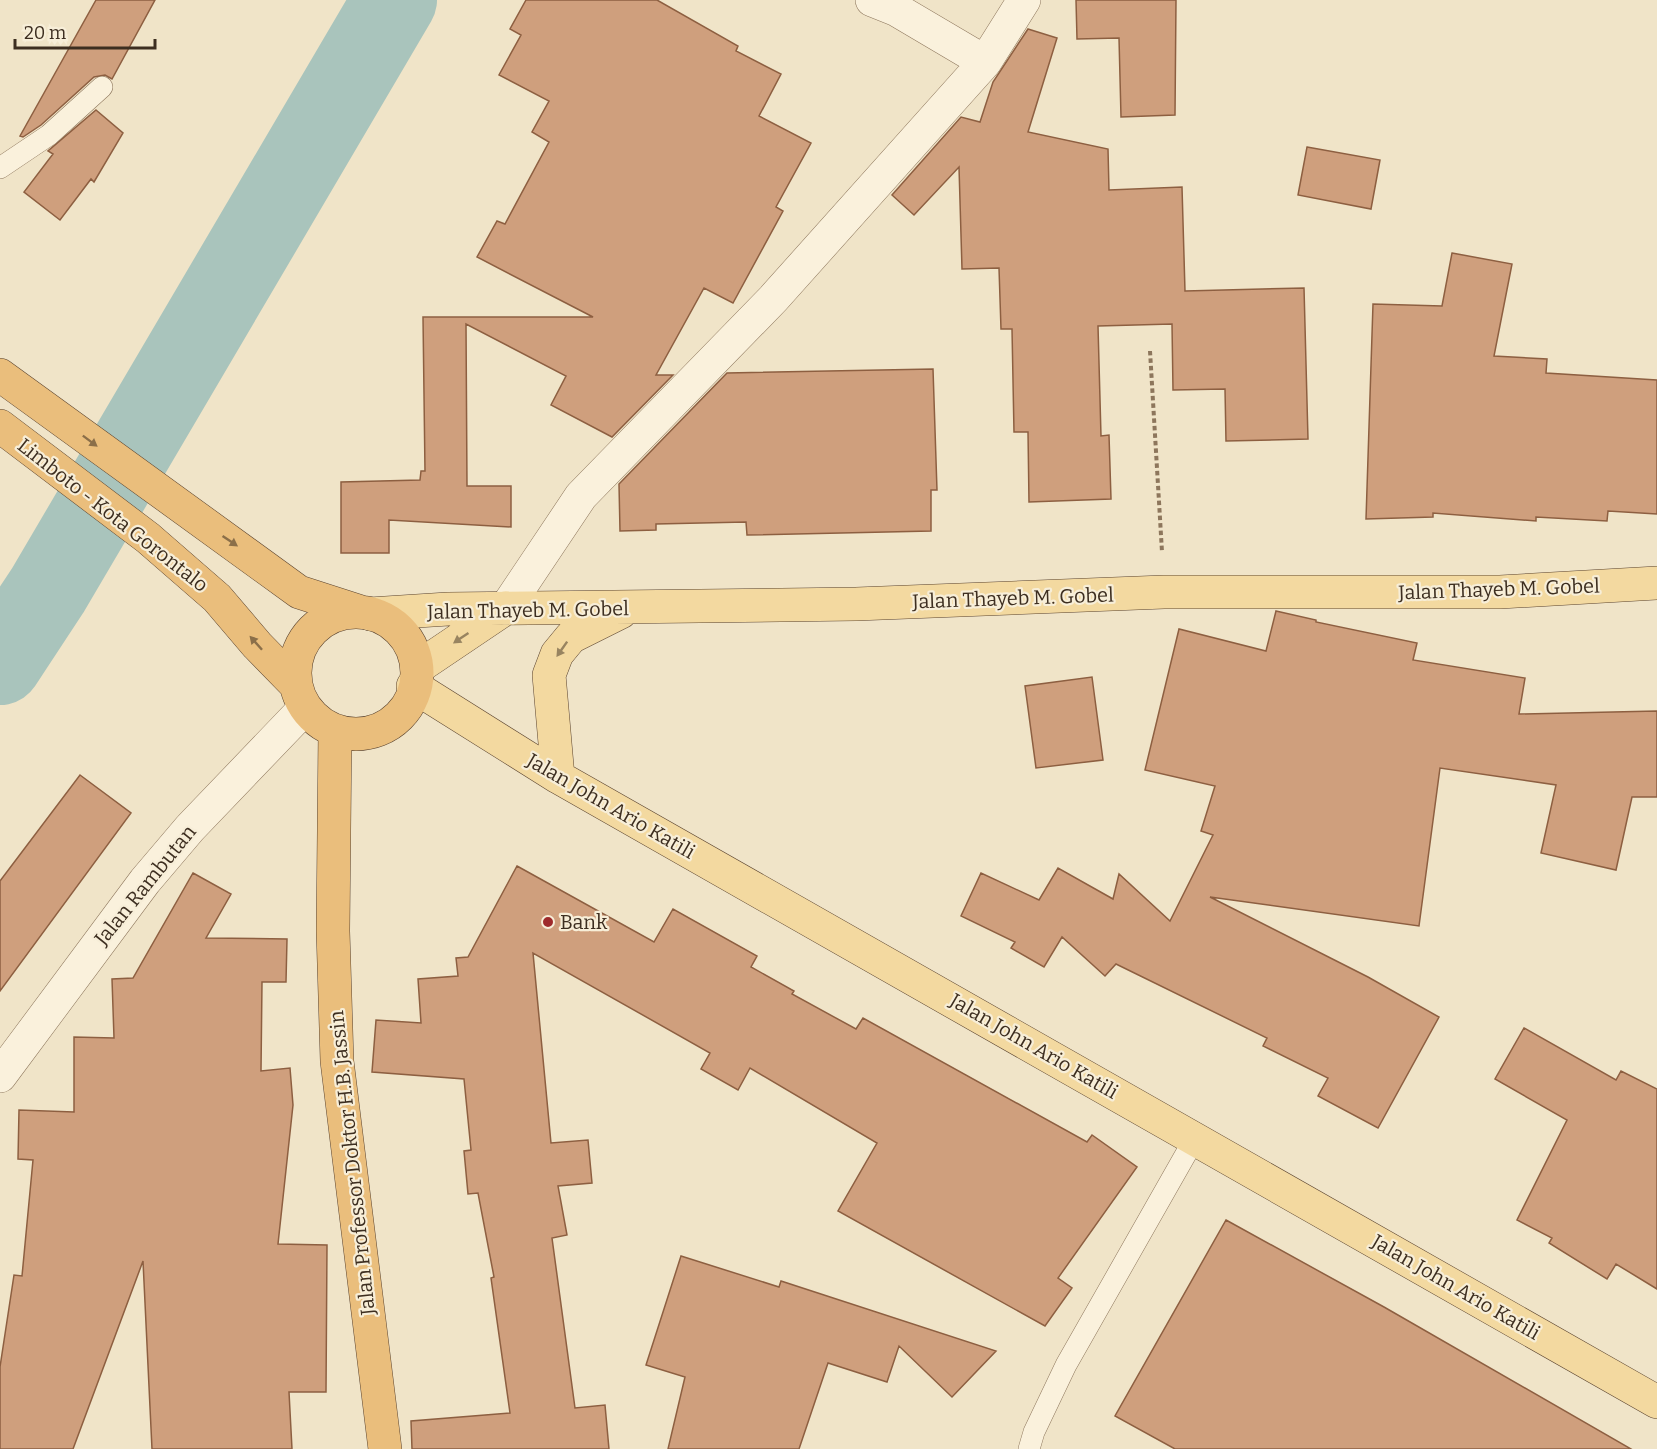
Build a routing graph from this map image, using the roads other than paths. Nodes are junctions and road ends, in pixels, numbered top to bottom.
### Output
1 (872, 0) edge
2 (1024, 0) edge
3 (985, 62) junction
4 (102, 87) dead end
5 (0, 168) edge
6 (0, 375) edge
7 (11, 435) edge
8 (1657, 583) edge
9 (506, 608) junction
10 (628, 609) junction
11 (365, 613) junction
12 (415, 677) junction
13 (301, 696) junction
14 (335, 731) junction
15 (558, 777) junction
16 (0, 1076) edge
17 (1195, 1138) junction
18 (1657, 1402) edge
19 (385, 1449) edge
20 (1029, 1449) edge

1 - 3 street
2 - 3 street
3 - 9 street
4 - 5 lane
6 -> 11 highway
13 -> 7 highway, Limboto - Kota Gorontalo
8 - 10 main road, Jalan Thayeb M. Gobel
9 - 10 main road, Jalan Thayeb M. Gobel
9 - 11 main road, Jalan Thayeb M. Gobel
9 -> 12 main road
10 -> 15 main road
11 - 12 highway
11 - 13 highway
12 - 14 highway
12 - 15 main road, Jalan John Ario Katili
13 - 14 highway
13 - 16 street, Jalan Rambutan
14 - 19 highway, Jalan Professor Doktor H.B. Jassin
15 - 17 main road, Jalan John Ario Katili
17 - 18 main road, Jalan John Ario Katili
17 - 20 lane

